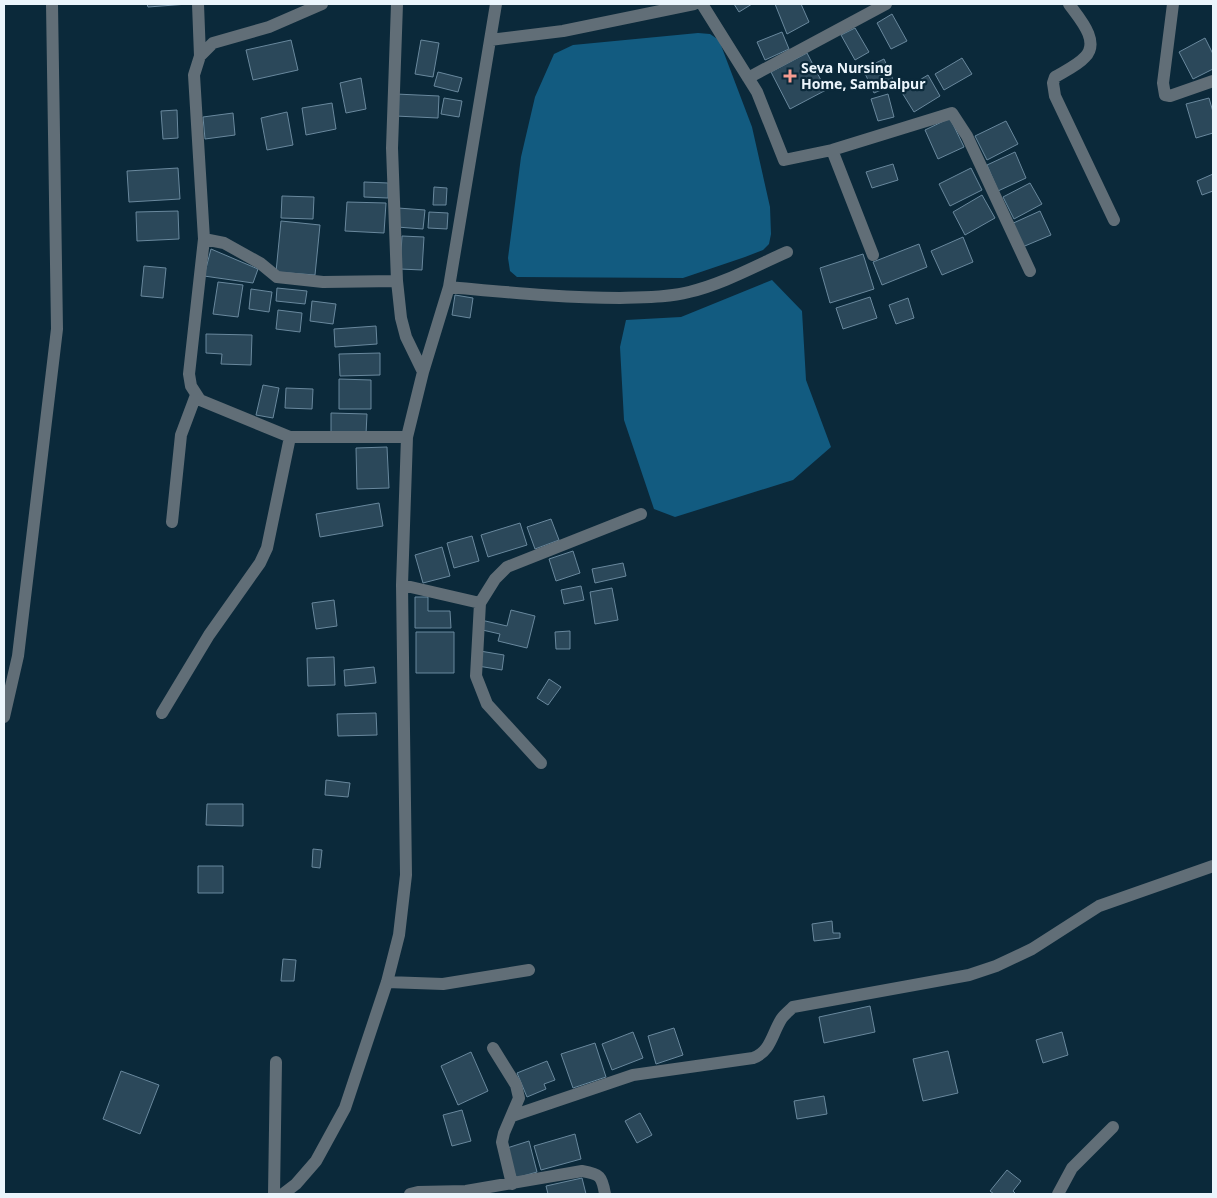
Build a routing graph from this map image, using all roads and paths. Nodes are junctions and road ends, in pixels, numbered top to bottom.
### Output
1 (52, 4) edge
2 (198, 4) edge
3 (322, 4) edge
4 (397, 4) edge
5 (496, 4) edge
6 (694, 4) edge
7 (702, 4) edge
8 (886, 4) edge
9 (1069, 4) edge
10 (1173, 4) edge
11 (490, 40) junction
12 (200, 56) junction
13 (748, 78) junction
14 (1213, 81) edge
15 (832, 150) junction
16 (1114, 220) dead end
17 (204, 239) junction
18 (787, 252) dead end
19 (873, 255) dead end
20 (1030, 270) dead end
21 (397, 281) junction
22 (449, 287) junction
23 (423, 372) junction
24 (196, 395) junction
25 (290, 436) junction
26 (407, 437) junction
27 (641, 514) dead end
28 (172, 522) dead end
29 (402, 585) junction
30 (480, 603) junction
31 (162, 713) dead end
32 (4, 717) edge
33 (542, 763) dead end
34 (1213, 866) edge
35 (529, 970) dead end
36 (387, 982) junction
37 (492, 1048) dead end
38 (276, 1062) dead end
39 (512, 1116) junction
40 (1113, 1127) dead end
41 (296, 1184) junction
42 (512, 1184) junction
43 (274, 1194) edge
44 (283, 1194) edge
45 (304, 1194) edge
46 (410, 1194) edge
47 (605, 1194) edge
48 (1058, 1194) edge

1 - 32 street
2 - 12 street
3 - 12 street
4 - 21 street
5 - 11 street
6 - 11 street
7 - 13 street
8 - 13 street
9 - 16 street
10 - 14 street
11 - 22 street
12 - 17 street
13 - 15 street
15 - 19 street
15 - 20 street
17 - 21 street
17 - 24 street
18 - 22 street
21 - 23 street
22 - 23 street
23 - 26 street
24 - 25 street
24 - 28 street
25 - 26 street
25 - 31 street
26 - 29 street
27 - 30 street
29 - 30 street
29 - 36 street
30 - 33 street
34 - 39 street
35 - 36 street
36 - 41 street
37 - 39 street
38 - 43 street
39 - 42 street
40 - 48 street
41 - 44 street
41 - 45 street
42 - 46 street
42 - 47 street

